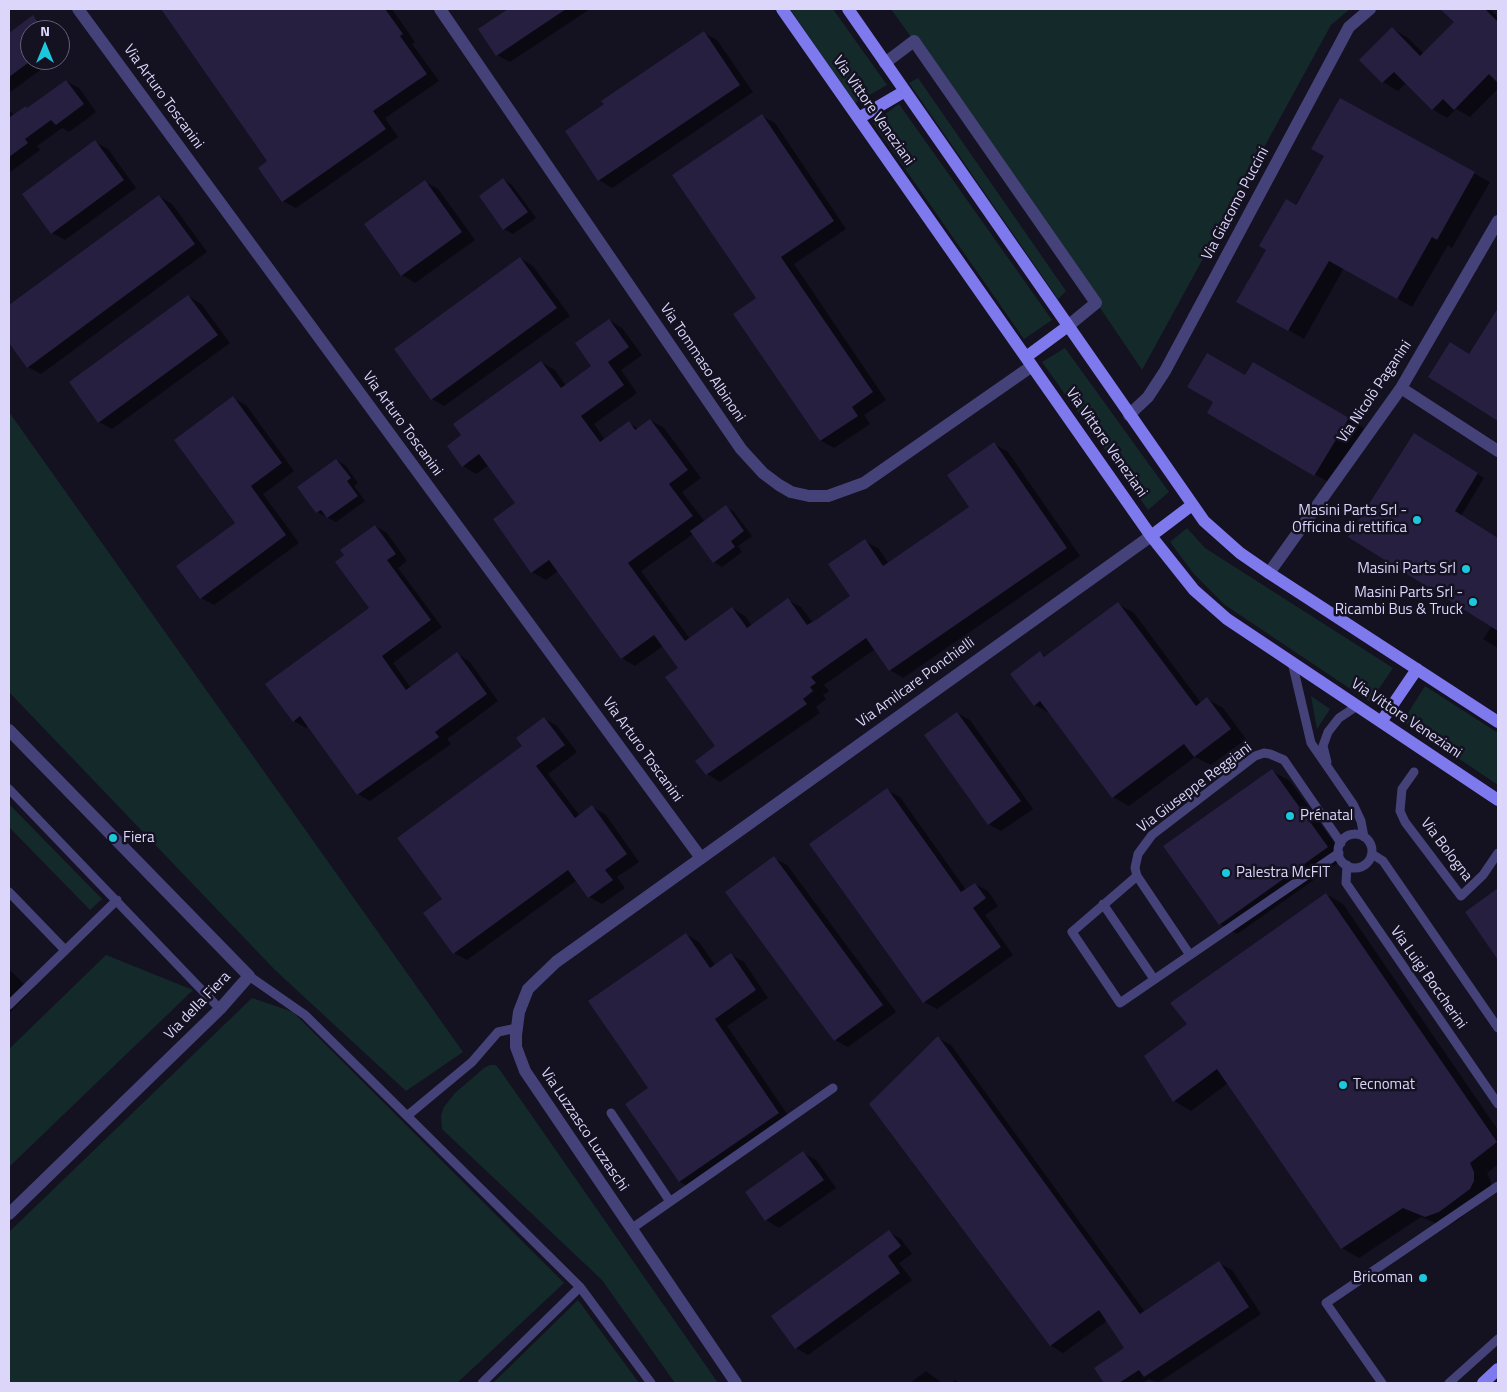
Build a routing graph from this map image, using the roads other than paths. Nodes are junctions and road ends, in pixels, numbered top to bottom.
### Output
1 (78, 9) edge
2 (440, 9) edge
3 (782, 9) edge
4 (848, 9) edge
5 (1370, 9) edge
6 (885, 62) junction
7 (905, 91) junction
8 (859, 118) junction
9 (1498, 221) edge
10 (1068, 326) junction
11 (1029, 362) junction
12 (1401, 388) junction
13 (1129, 415) junction
14 (1498, 451) edge
15 (1192, 505) junction
16 (1151, 536) junction
17 (1269, 573) junction
18 (1292, 662) junction
19 (1417, 669) junction
20 (1357, 706) junction
21 (1381, 722) junction
22 (1498, 722) edge
23 (9, 730) edge
24 (1330, 771) junction
25 (1414, 772) dead end
26 (9, 789) edge
27 (1498, 800) edge
28 (1364, 836) junction
29 (1341, 843) junction
30 (1339, 853) junction
31 (1372, 854) junction
32 (1498, 854) edge
33 (701, 858) junction
34 (1347, 865) junction
35 (1137, 876) junction
36 (9, 892) edge
37 (117, 900) junction
38 (1103, 904) junction
39 (65, 950) junction
40 (1190, 955) junction
41 (249, 976) junction
42 (1154, 980) junction
43 (9, 1004) edge
44 (220, 1009) junction
45 (517, 1028) junction
46 (1498, 1028) edge
47 (833, 1088) dead end
48 (1498, 1104) edge
49 (611, 1113) dead end
50 (407, 1116) junction
51 (1498, 1186) edge
52 (669, 1200) junction
53 (9, 1214) edge
54 (631, 1229) junction
55 (580, 1288) junction
56 (1498, 1339) edge
57 (1498, 1369) edge
58 (482, 1383) edge
59 (651, 1383) edge
60 (736, 1383) edge
61 (1382, 1383) edge
62 (1449, 1383) edge
63 (1483, 1383) edge

1 - 33 street, Via Arturo Toscanini
2 - 11 street, Via Tommaso Albinoni
3 - 8 main road, Via Vittore Veneziani
4 - 6 main road
5 - 13 street, Via Giacomo Puccini
6 - 7 main road
6 - 10 street
7 - 8 main road
7 - 10 main road
8 - 11 main road, Via Vittore Veneziani
9 - 12 street, Via Nicolò Paganini
10 - 11 main road
10 - 13 main road
11 - 16 main road, Via Vittore Veneziani
12 - 14 street
12 - 17 street, Via Nicolò Paganini
13 - 15 main road
15 - 16 main road
15 - 17 main road
16 - 18 main road, Via Vittore Veneziani
16 - 33 street, Via Amilcare Ponchielli
17 - 19 main road
18 - 20 main road, Via Vittore Veneziani
18 - 24 lane, Via Luigi Boccherini
19 - 21 main road
19 - 22 main road
20 - 21 main road, Via Vittore Veneziani
20 - 24 lane, Via Luigi Boccherini
21 - 27 main road, Via Vittore Veneziani
23 - 41 street, Via della Fiera
24 - 28 lane, Via Luigi Boccherini
25 - 32 lane, Via Bologna
26 - 37 lane
28 - 29 lane
28 - 31 lane, Via Luigi Boccherini
29 - 30 lane
29 - 35 lane, Via Giuseppe Reggiani
30 - 34 lane, Via Luigi Boccherini
30 - 40 lane
31 - 34 lane
31 - 46 lane, Via Luigi Boccherini
33 - 45 street, Via Luzzasco Luzzaschi
34 - 48 lane, Via Luigi Boccherini
35 - 38 lane
35 - 40 lane
36 - 39 lane
37 - 39 lane
37 - 44 lane
38 - 42 lane
38 - 42 lane
39 - 43 lane
40 - 42 lane
41 - 44 street, Via della Fiera
41 - 50 lane
44 - 53 street, Via della Fiera
45 - 50 lane
45 - 54 street, Via Luzzasco Luzzaschi
47 - 52 lane
49 - 52 lane
50 - 55 lane
51 - 61 lane
52 - 54 lane
54 - 60 street, Via Luzzasco Luzzaschi
55 - 58 lane
55 - 59 lane
56 - 62 lane
57 - 63 main road

